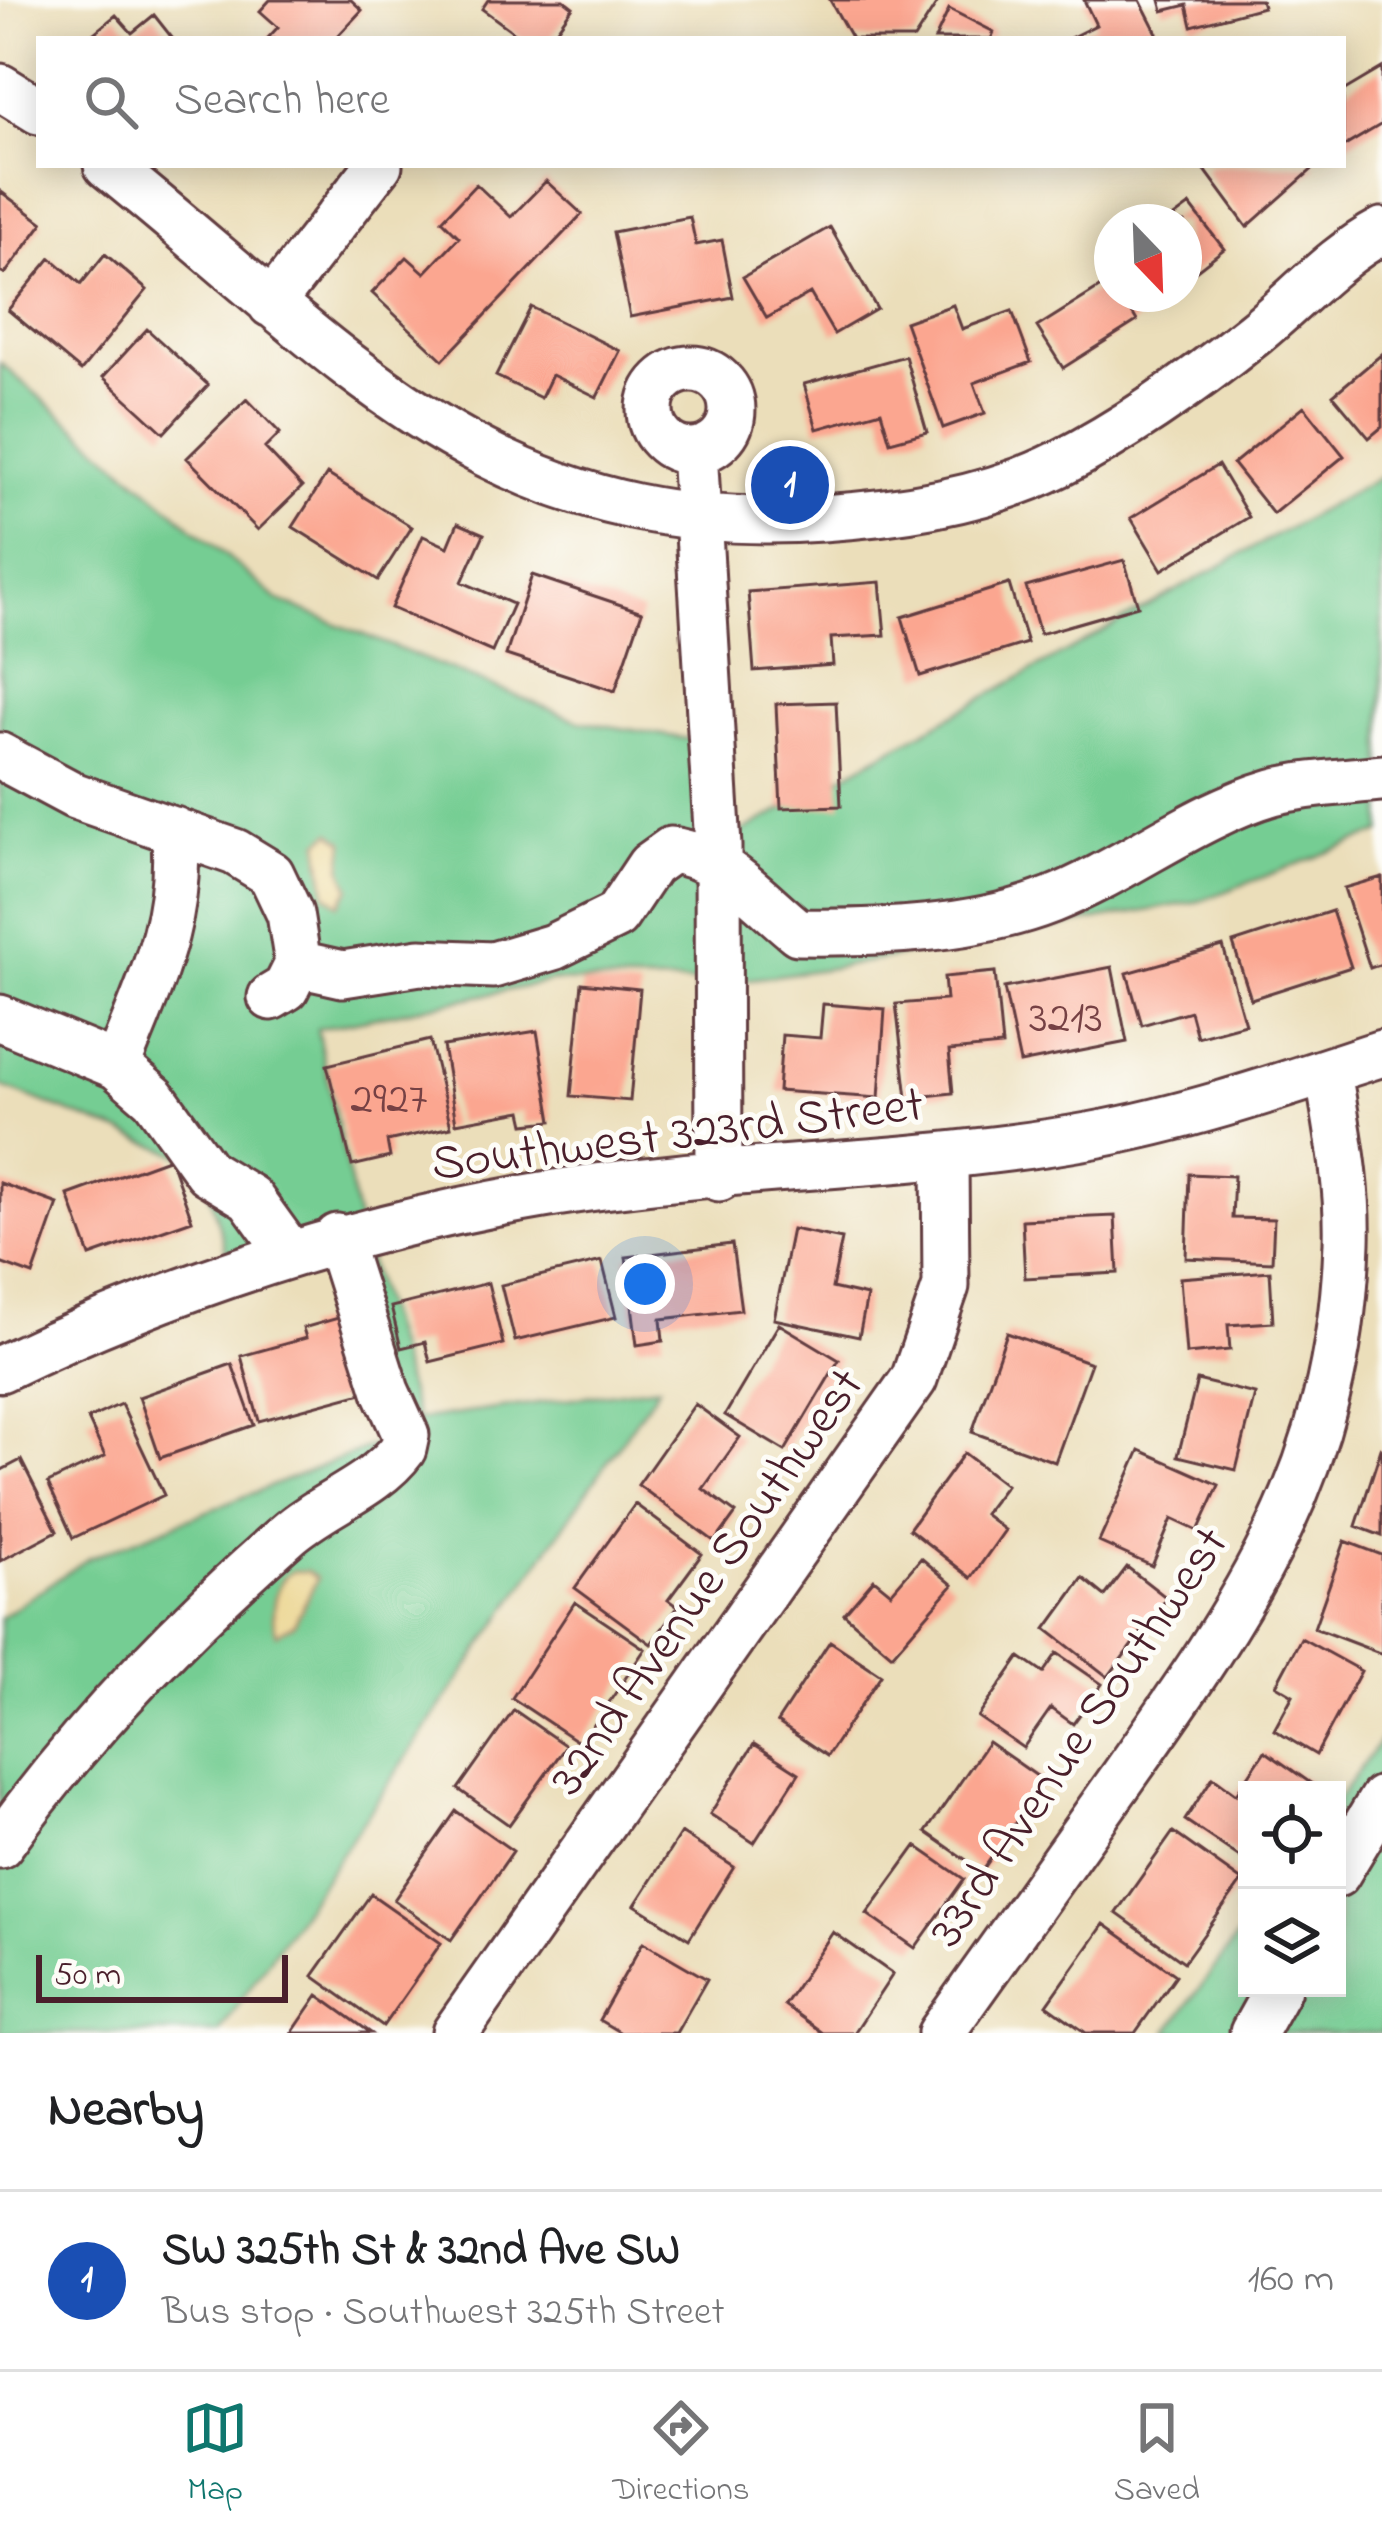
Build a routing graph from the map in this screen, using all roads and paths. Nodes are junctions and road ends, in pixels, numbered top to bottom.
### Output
1 (0, 87) edge
2 (36, 109) edge
3 (110, 168) edge
4 (377, 168) edge
5 (1382, 231) edge
6 (271, 304) junction
7 (694, 452) dead end
8 (698, 515) junction
9 (0, 756) edge
10 (1382, 778) edge
11 (174, 830) junction
12 (718, 865) junction
13 (0, 1018) edge
14 (1382, 1053) edge
15 (117, 1066) junction
16 (1328, 1071) junction
17 (945, 1156) junction
18 (719, 1178) junction
19 (337, 1238) junction
20 (289, 1252) junction
21 (0, 1369) edge
22 (1382, 1799) edge
23 (0, 1845) edge
24 (1346, 1859) edge
25 (1273, 1997) edge
26 (455, 2033) edge
27 (941, 2033) edge
28 (1253, 2033) edge

1 - 2 street
3 - 6 street
4 - 6 street
5 - 8 street
6 - 8 street
7 - 8 street
8 - 12 street
9 - 11 street
10 - 12 street
11 - 12 street
11 - 15 street
12 - 18 street
13 - 15 street
14 - 16 street, Southwest 323rd Street
15 - 20 street
16 - 17 street, Southwest 323rd Street
16 - 27 street, 33rd Avenue Southwest
17 - 18 street, Southwest 323rd Street
17 - 26 street, 32nd Avenue Southwest
18 - 19 street, Southwest 323rd Street
19 - 20 street, Southwest 323rd Street
19 - 23 street
20 - 21 street, Southwest 323rd Street
22 - 24 street
25 - 28 street

